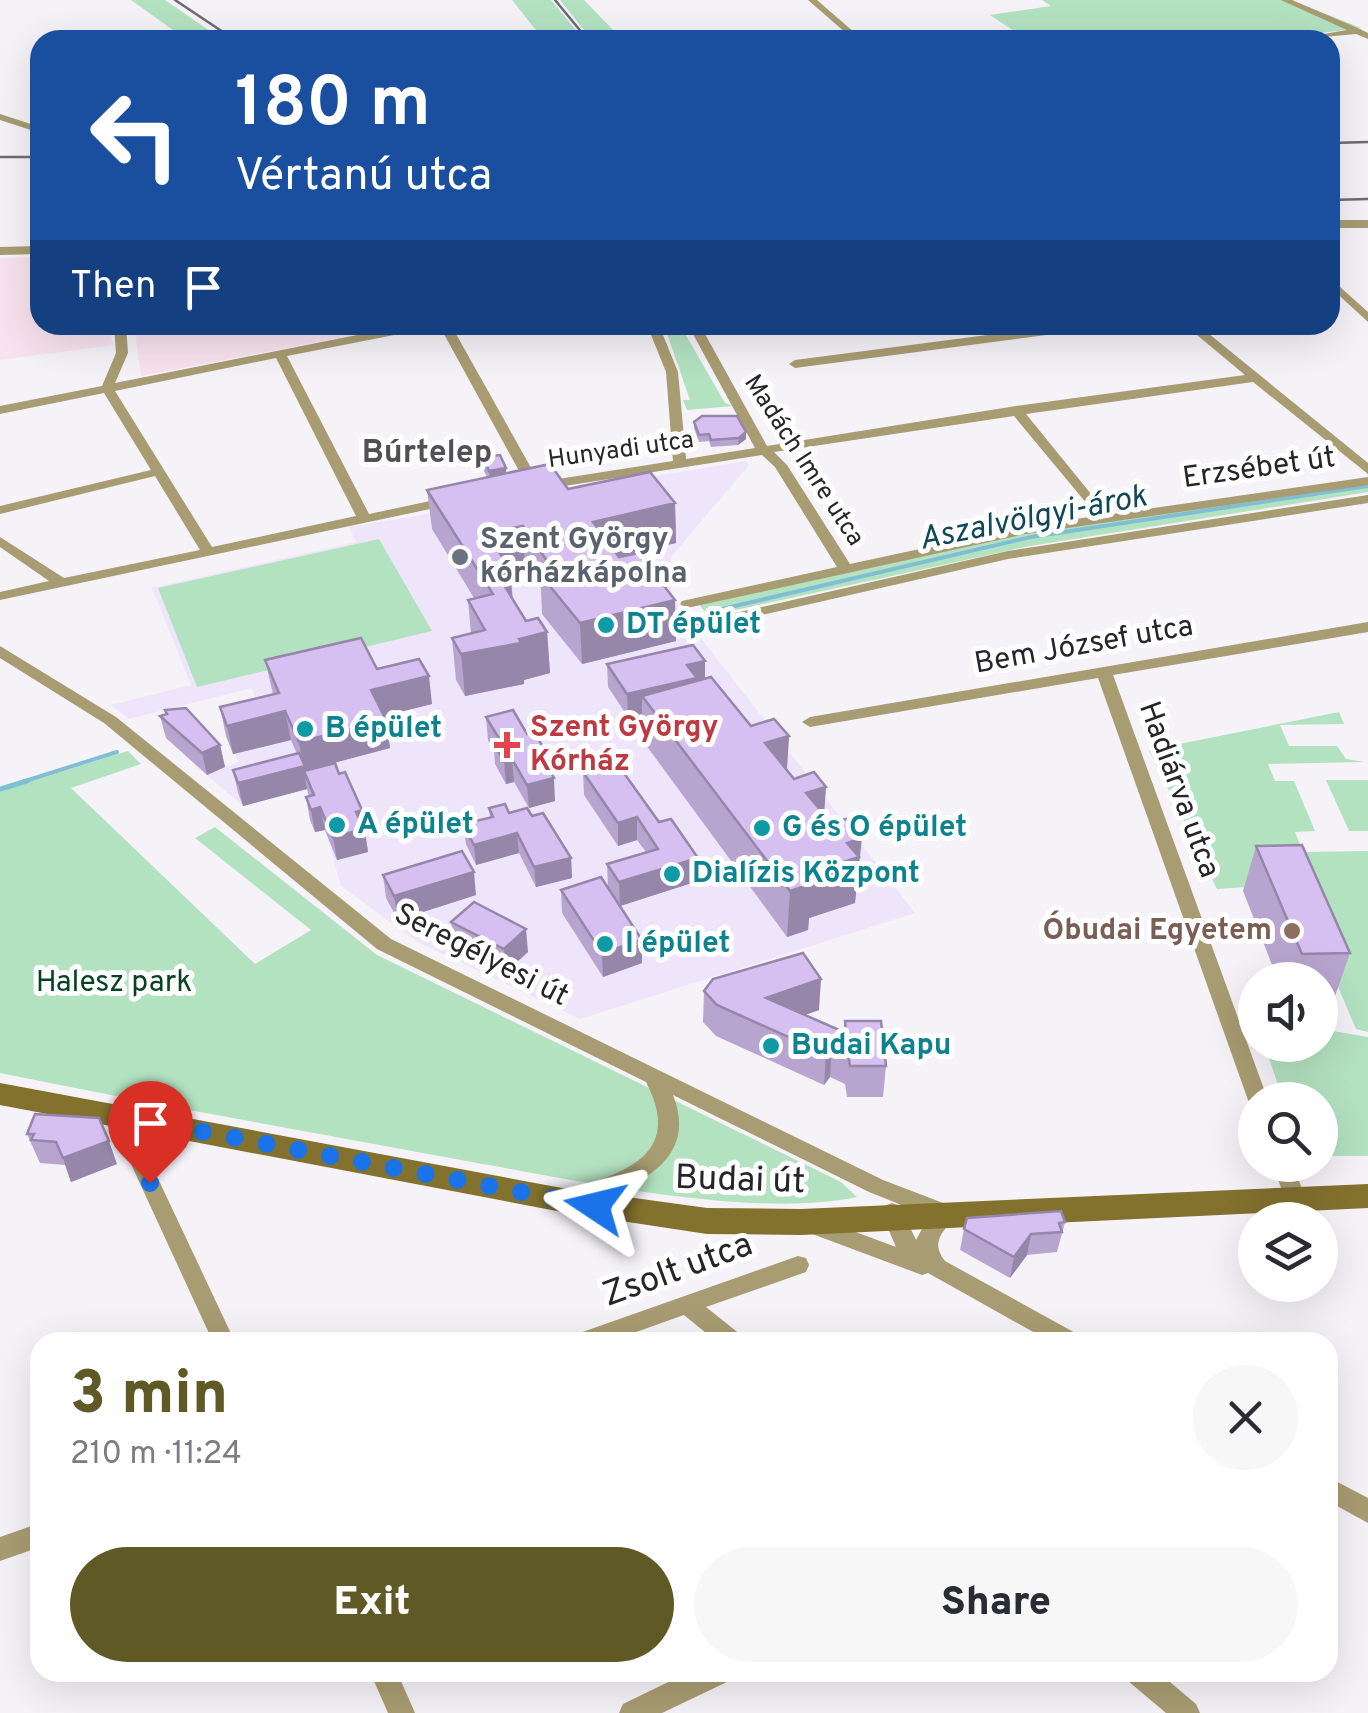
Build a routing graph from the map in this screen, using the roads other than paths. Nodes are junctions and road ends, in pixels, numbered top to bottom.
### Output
1 (812, 0) edge
2 (1285, 0) edge
3 (847, 30) edge
4 (1356, 31) junction
5 (1368, 32) edge
6 (1340, 33) edge
7 (0, 117) edge
8 (30, 127) edge
9 (1340, 224) edge
10 (1368, 224) edge
11 (30, 250) edge
12 (0, 251) edge
13 (1340, 292) edge
14 (1368, 319) edge
15 (121, 335) edge
16 (371, 335) edge
17 (451, 335) edge
18 (657, 335) edge
19 (699, 335) edge
20 (1016, 335) edge
21 (1203, 335) edge
22 (279, 352) junction
23 (795, 364) dead end
24 (1252, 378) junction
25 (108, 388) junction
26 (0, 410) edge
27 (1016, 410) junction
28 (762, 449) junction
29 (680, 464) junction
30 (1368, 470) edge
31 (157, 472) junction
32 (1368, 482) edge
33 (534, 486) junction
34 (516, 489) edge
35 (464, 498) edge
36 (1368, 498) edge
37 (0, 510) edge
38 (364, 518) junction
39 (1109, 518) junction
40 (0, 541) edge
41 (207, 550) junction
42 (846, 570) junction
43 (63, 584) junction
44 (0, 596) edge
45 (687, 604) dead end
46 (700, 625) dead end
47 (1368, 627) edge
48 (0, 650) edge
49 (1103, 670) junction
50 (810, 722) dead end
51 (652, 1074) junction
52 (1252, 1082) edge
53 (0, 1094) edge
54 (141, 1120) junction
55 (1289, 1182) edge
56 (876, 1186) junction
57 (1368, 1196) edge
58 (1294, 1198) junction
59 (562, 1200) junction
60 (947, 1213) junction
61 (894, 1216) junction
62 (800, 1222) junction
63 (798, 1265) dead end
64 (946, 1275) junction
65 (687, 1306) junction
66 (219, 1332) edge
67 (611, 1332) edge
68 (720, 1332) edge
69 (1053, 1332) edge
70 (1338, 1494) edge
71 (1368, 1511) edge
72 (30, 1538) edge
73 (0, 1549) edge
74 (387, 1682) edge
75 (699, 1682) edge
76 (1150, 1682) edge
77 (402, 1713) edge
78 (632, 1713) edge
79 (1187, 1713) edge

1 - 3 street
2 - 4 street
4 - 5 street
4 - 6 street
7 - 8 street
9 - 10 street
11 - 12 street
13 - 14 street
15 - 25 street
16 - 22 street
17 - 33 street
18 - 29 street
19 - 28 street, Madách Imre utca
20 - 23 street
21 - 24 street
22 - 25 street
22 - 38 street
24 - 27 street, Hunyadi utca
24 - 30 street
25 - 26 street
25 - 31 street
27 - 28 street, Hunyadi utca
27 - 39 street
28 - 29 street, Hunyadi utca
28 - 42 street, Madách Imre utca
29 - 33 street, Hunyadi utca
31 - 37 street
31 - 41 street
32 - 39 street, Erzsébet út
33 - 34 street, Hunyadi utca
35 - 38 street
36 - 46 street, Erzsébet út
38 - 41 street
39 - 42 street, Erzsébet út
40 - 43 street
41 - 43 street
42 - 45 street, Erzsébet út
43 - 44 street
47 - 49 street, Bem József utca
48 - 51 street, Seregélyesi út
49 - 50 street, Bem József utca
49 - 52 street, Hadiárva utca
51 - 56 street, Seregélyesi út
51 - 59 street
53 - 54 main road, Budai út
54 - 59 main road, Budai út
54 - 66 street
55 - 58 street
56 - 60 street, Seregélyesi út
56 - 61 street
57 - 58 main road, Budai út
58 - 60 main road, Budai út
59 - 62 main road, Budai út
60 - 61 main road, Budai út
60 - 64 street
61 - 62 main road, Budai út
61 - 64 street
62 - 64 street
63 - 65 street, Zsolt utca
64 - 69 street
65 - 67 street, Zsolt utca
65 - 68 street
70 - 71 street
72 - 73 street
74 - 77 street
75 - 78 street
76 - 79 street

